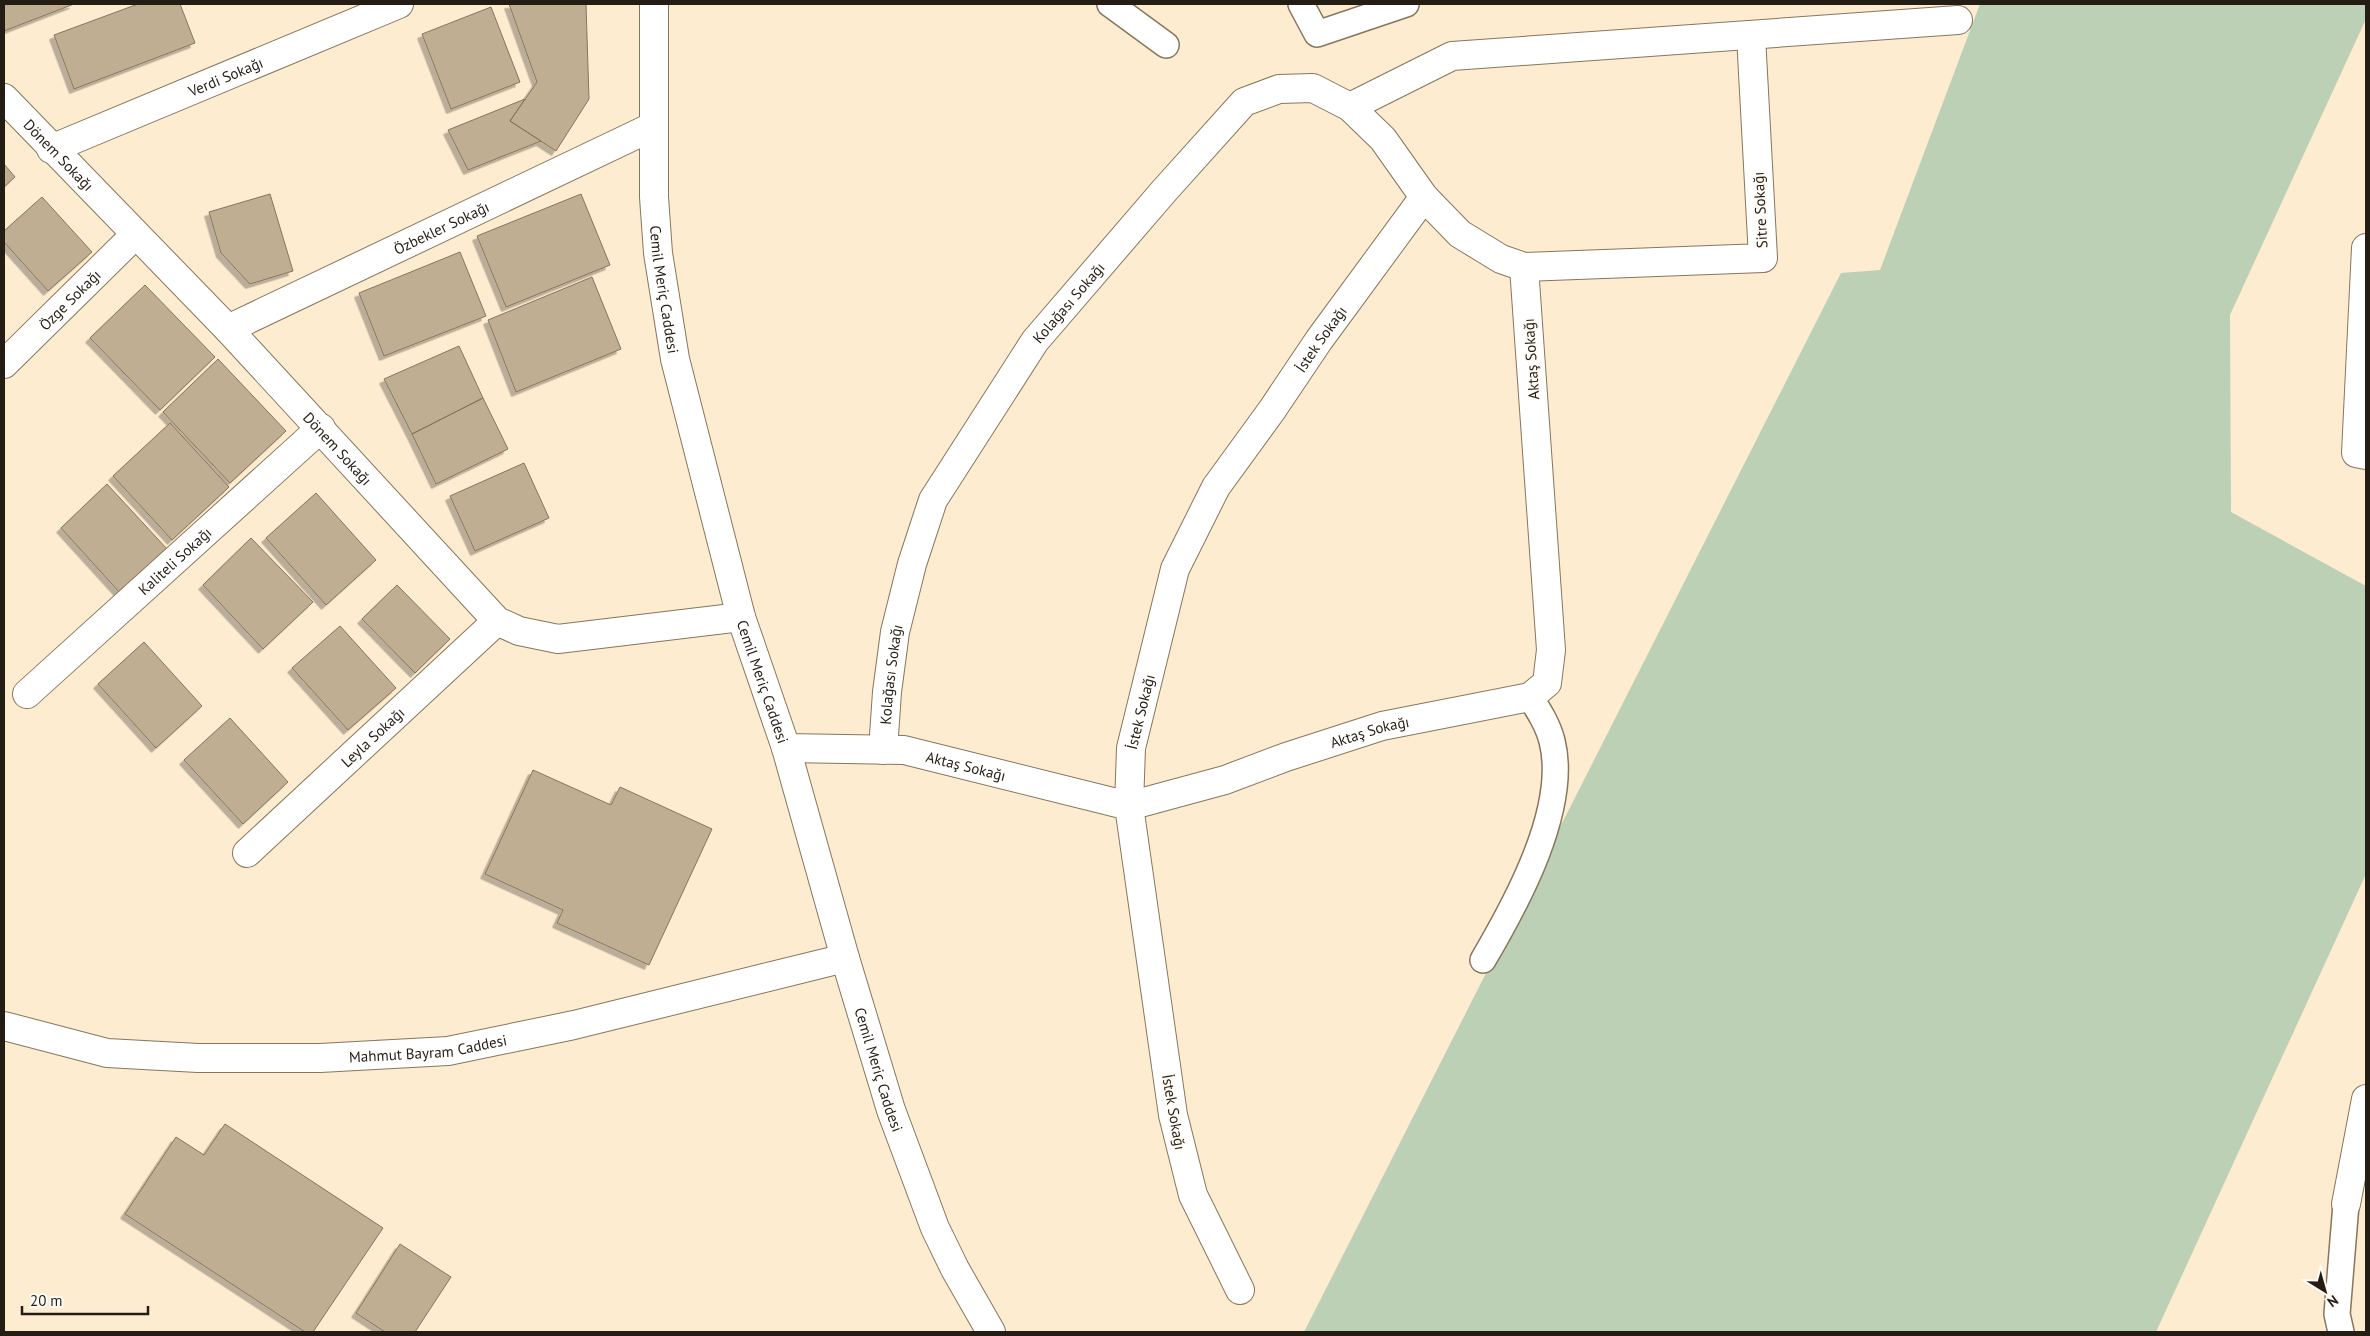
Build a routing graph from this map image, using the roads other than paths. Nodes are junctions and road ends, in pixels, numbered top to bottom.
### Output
1 (398, 4) edge
2 (654, 4) edge
3 (1110, 4) edge
4 (1301, 4) edge
5 (1406, 4) edge
6 (1958, 20) dead end
7 (1750, 36) junction
8 (1166, 45) dead end
9 (4, 98) edge
10 (1350, 106) junction
11 (654, 126) junction
12 (51, 149) junction
13 (1424, 197) junction
14 (135, 235) junction
15 (2366, 248) edge
16 (1524, 267) junction
17 (228, 329) junction
18 (4, 364) edge
19 (321, 428) junction
20 (2366, 455) edge
21 (741, 617) junction
22 (498, 620) junction
23 (27, 694) dead end
24 (1530, 696) junction
25 (786, 748) junction
26 (883, 750) junction
27 (1128, 806) junction
28 (247, 853) dead end
29 (844, 958) junction
30 (1482, 960) dead end
31 (4, 1026) edge
32 (2366, 1099) edge
33 (2346, 1204) joint
34 (1240, 1290) dead end
35 (991, 1332) edge
36 (2340, 1332) edge

1 - 12 street, Verdi Sokağı
2 - 11 street, Cemil Meriç Caddesi
3 - 8 lane
4 - 5 lane
6 - 7 street
7 - 10 street
7 - 16 street, Sitre Sokağı
9 - 12 street, Dönem Sokağı
10 - 13 street, Kolağası Sokağı
10 - 26 street, Kolağası Sokağı
11 - 17 street, Özbekler Sokağı
11 - 21 street, Cemil Meriç Caddesi
12 - 14 street, Dönem Sokağı
13 - 16 street, Sitre Sokağı
13 - 27 street, İstek Sokağı
14 - 17 street, Dönem Sokağı
14 - 18 street, Özge Sokağı
15 - 20 street
16 - 24 street, Aktaş Sokağı
17 - 19 street, Dönem Sokağı
19 - 22 street, Dönem Sokağı
19 - 23 street, Kaliteli Sokağı
21 - 22 street, Dönem Sokağı
21 - 25 street, Cemil Meriç Caddesi
22 - 28 street, Leyla Sokağı
24 - 27 street, Aktaş Sokağı
24 - 30 lane
25 - 26 street, Aktaş Sokağı
25 - 29 street, Cemil Meriç Caddesi
26 - 27 street, Aktaş Sokağı
27 - 34 street, İstek Sokağı
29 - 31 street, Mahmut Bayram Caddesi
29 - 35 street, Cemil Meriç Caddesi
32 - 33 street
33 - 36 lane

